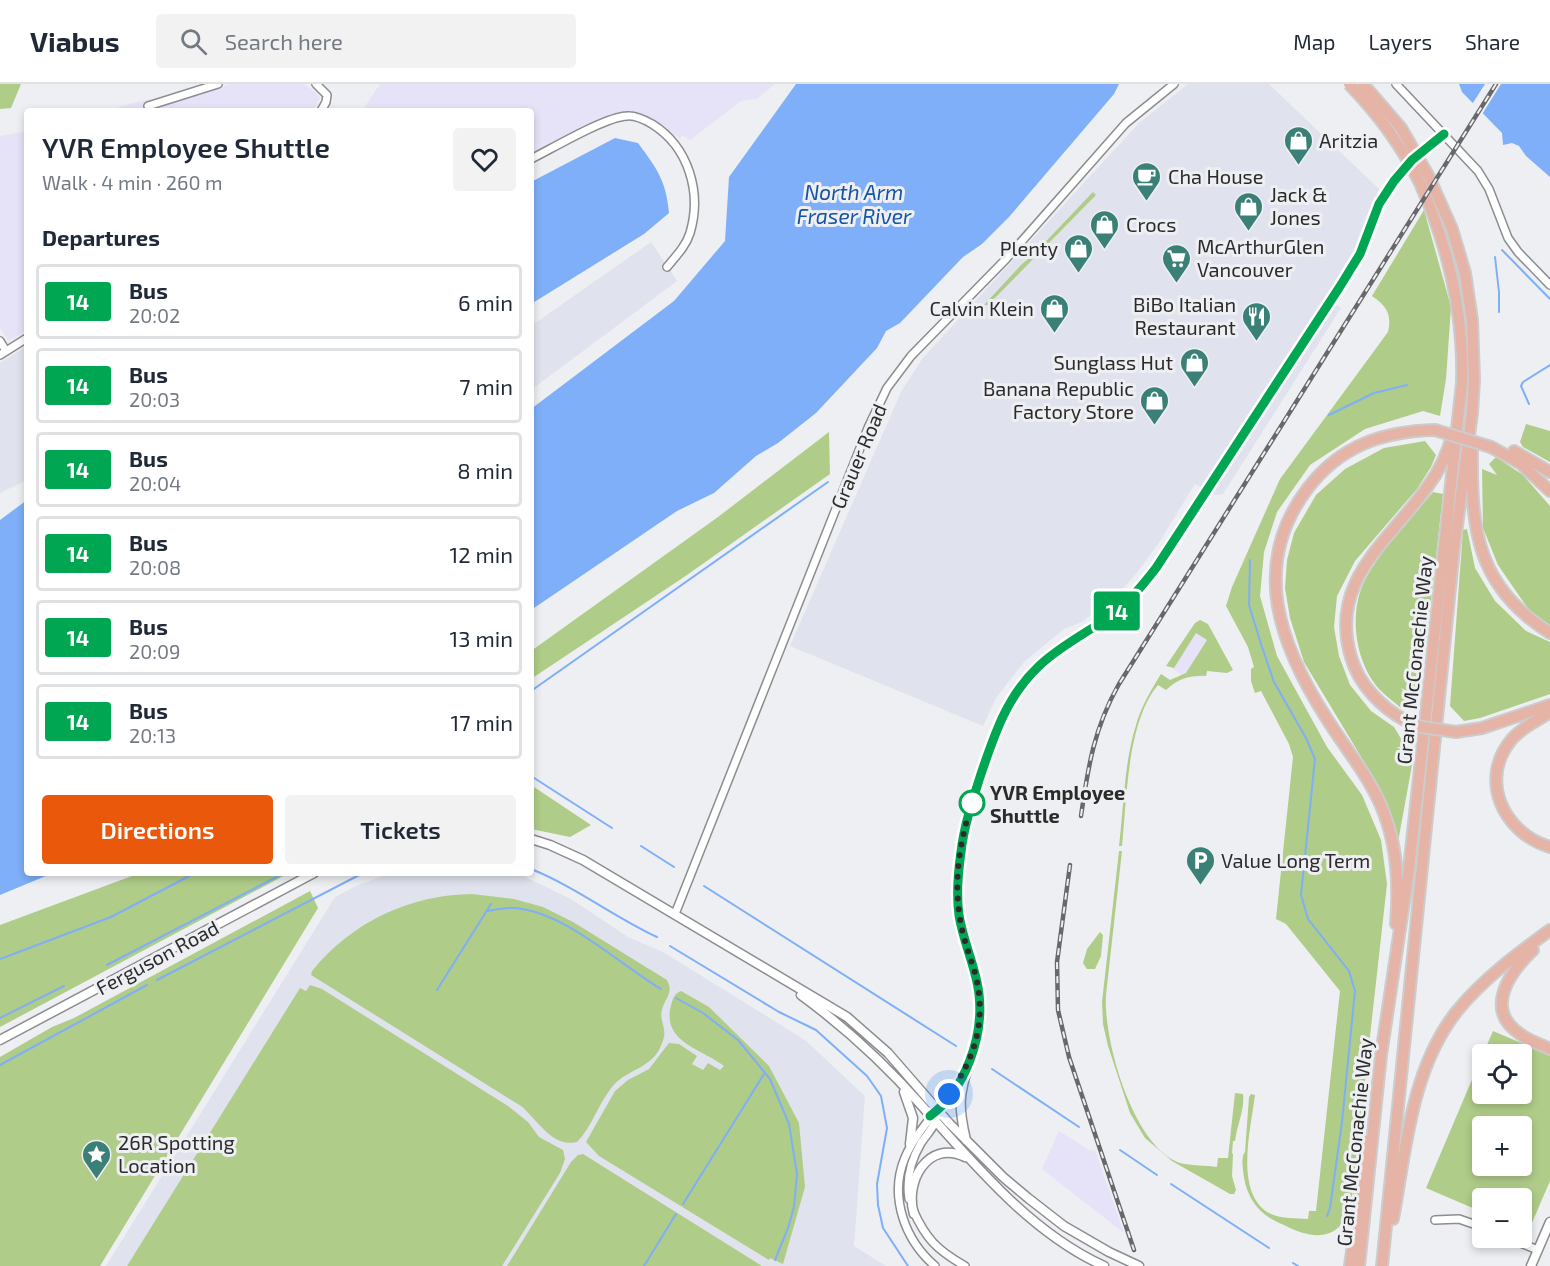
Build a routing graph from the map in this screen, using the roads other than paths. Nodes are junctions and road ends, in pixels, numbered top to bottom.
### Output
1 (218, 84) edge
2 (316, 84) edge
3 (1174, 84) edge
4 (1349, 84) edge
5 (1363, 84) edge
6 (1396, 84) edge
7 (148, 106) dead end
8 (323, 108) edge
9 (1444, 134) junction
10 (534, 158) edge
11 (1425, 180) junction
12 (668, 267) dead end
13 (1550, 285) edge
14 (24, 340) edge
15 (0, 341) edge
16 (3, 353) edge
17 (1461, 403) junction
18 (1472, 413) junction
19 (1491, 444) junction
20 (1550, 472) edge
21 (1550, 491) edge
22 (1550, 633) edge
23 (1550, 705) edge
24 (1550, 712) edge
25 (534, 840) edge
26 (1550, 847) edge
27 (308, 876) edge
28 (675, 914) junction
29 (1550, 931) edge
30 (769, 972) junction
31 (1392, 981) junction
32 (0, 1040) edge
33 (1550, 1048) edge
34 (969, 1063) junction
35 (890, 1072) junction
36 (1375, 1103) junction
37 (938, 1110) junction
38 (930, 1116) junction
39 (936, 1123) junction
40 (967, 1140) junction
41 (910, 1144) junction
42 (973, 1162) junction
43 (914, 1214) junction
44 (1435, 1220) dead end
45 (1550, 1222) edge
46 (1472, 1224) edge
47 (1532, 1248) edge
48 (1538, 1250) junction
49 (935, 1266) edge
50 (964, 1266) edge
51 (1104, 1266) edge
52 (1139, 1266) edge
53 (1350, 1266) edge
54 (1359, 1266) edge
55 (1383, 1266) edge
56 (1531, 1266) edge

1 - 7 street
2 - 8 street
3 - 28 street, Grauer Road
4 - 11 main road, Grant McConachie Way, bridge
5 - 11 main road, Grant McConachie Way, bridge
6 - 9 street
9 - 13 street
9 - 34 street
10 - 12 street
11 - 17 main road, Grant McConachie Way
11 - 18 main road, Grant McConachie Way
14 - 16 street
15 - 16 street
17 - 23 main road, bridge
17 - 31 main road, Grant McConachie Way
18 - 22 main road
18 - 55 main road, Grant McConachie Way
19 - 20 main road
19 - 21 main road
19 - 31 main road
24 - 26 main road
25 - 28 street
27 - 32 street, Ferguson Road
28 - 30 street
29 - 33 main road
29 - 55 main road
30 - 35 street
30 - 37 street
31 - 36 main road, Grant McConachie Way
34 - 37 street
34 - 40 street
35 - 38 street
35 - 41 street
36 - 53 main road
36 - 54 main road, Grant McConachie Way
37 - 38 street
37 - 39 street
37 - 40 street
38 - 39 street
38 - 41 street
39 - 42 street
39 - 43 street
40 - 52 street
41 - 49 street
42 - 43 street
42 - 51 street
43 - 50 street
44 - 46 street
45 - 48 street
47 - 48 street
48 - 56 street

